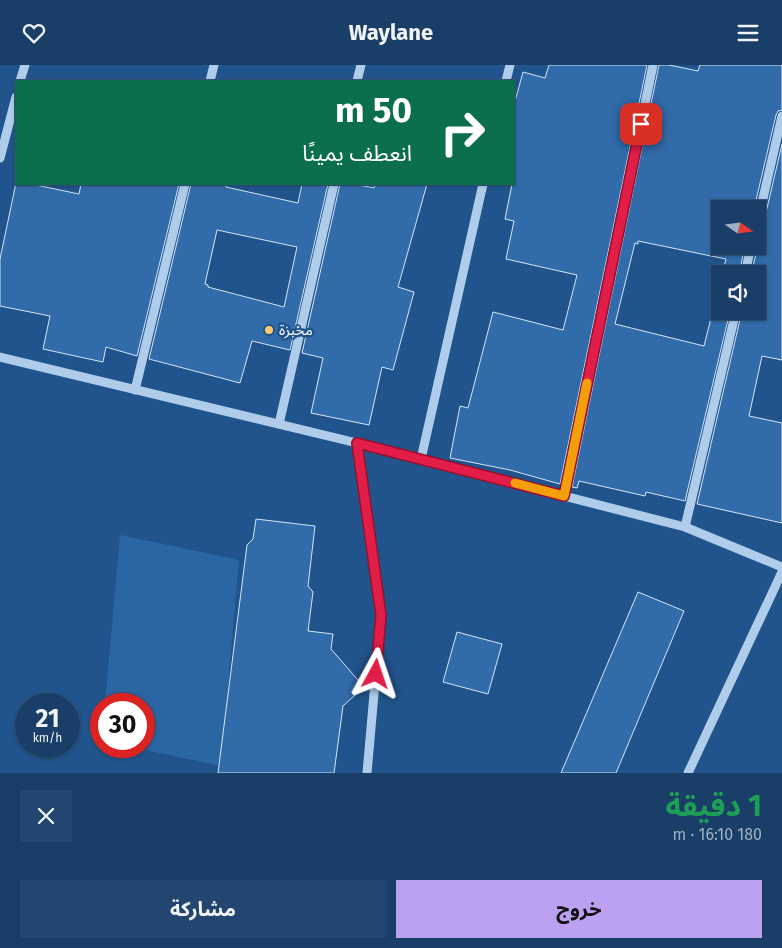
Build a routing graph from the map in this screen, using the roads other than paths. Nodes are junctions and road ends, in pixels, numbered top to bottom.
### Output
1 (25, 65) edge
2 (214, 65) edge
3 (361, 65) edge
4 (510, 65) edge
5 (653, 65) edge
6 (20, 80) edge
7 (210, 80) edge
8 (357, 80) edge
9 (506, 80) edge
10 (15, 101) edge
11 (782, 117) edge
12 (0, 158) edge
13 (185, 185) edge
14 (334, 185) edge
15 (483, 185) edge
16 (763, 200) edge
17 (734, 320) edge
18 (0, 357) edge
19 (135, 390) junction
20 (279, 424) junction
21 (357, 443) junction
22 (421, 459) junction
23 (564, 496) junction
24 (685, 527) junction
25 (782, 567) edge
26 (782, 572) edge
27 (367, 773) edge
28 (688, 773) edge

1 - 6 street
2 - 7 street
3 - 8 street
4 - 9 street
5 - 23 street
10 - 12 street
11 - 16 street
13 - 19 street
14 - 20 street
15 - 22 street
17 - 24 street
18 - 19 street
19 - 20 street
20 - 21 street
21 - 22 street
21 - 27 street
22 - 23 street
23 - 24 street
24 - 25 street
26 - 28 street

